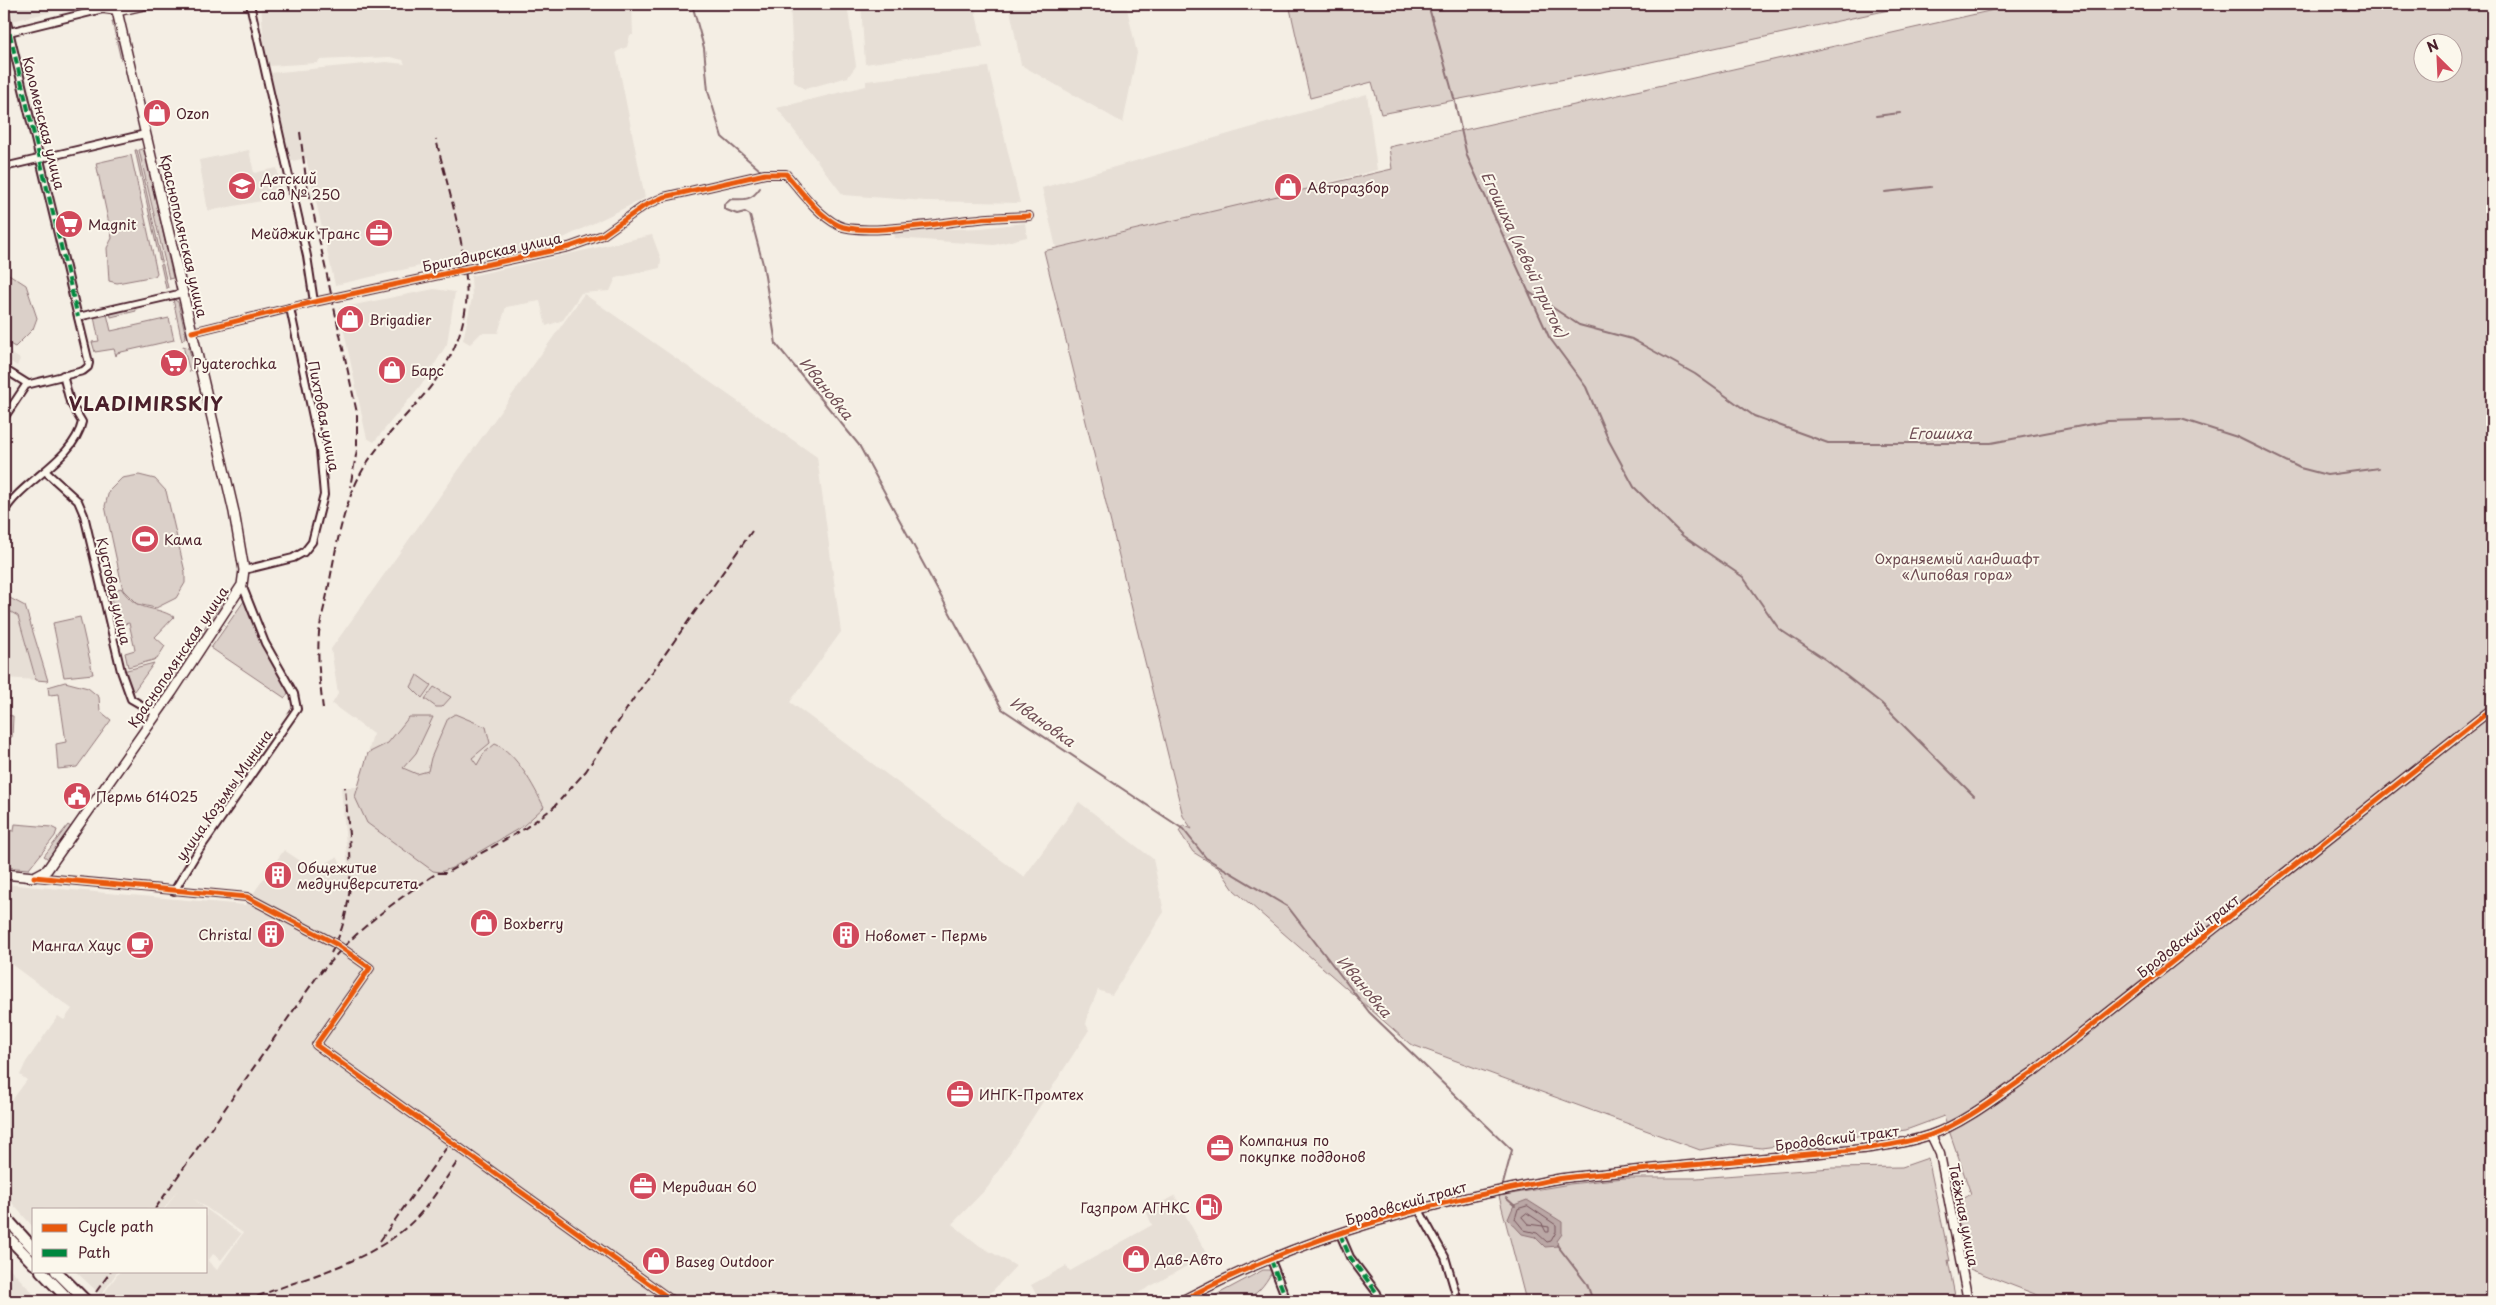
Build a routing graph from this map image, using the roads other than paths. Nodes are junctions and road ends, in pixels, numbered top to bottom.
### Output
1 (148, 4) edge
2 (250, 4) edge
3 (4, 10) edge
4 (117, 11) junction
5 (9, 32) junction
6 (145, 134) junction
7 (40, 158) junction
8 (4, 167) edge
9 (1029, 216) dead end
10 (183, 293) junction
11 (314, 302) junction
12 (290, 308) junction
13 (78, 317) junction
14 (192, 332) junction
15 (4, 369) edge
16 (66, 375) junction
17 (28, 384) junction
18 (4, 418) edge
19 (46, 472) junction
20 (4, 512) edge
21 (244, 570) junction
22 (242, 585) junction
23 (2492, 709) edge
24 (157, 714) junction
25 (4, 874) edge
26 (49, 874) junction
27 (174, 891) junction
28 (1931, 1134) junction
29 (1419, 1210) junction
30 (4, 1216) edge
31 (4, 1233) edge
32 (1340, 1234) junction
33 (32, 1247) edge
34 (1272, 1260) junction
35 (32, 1262) edge
36 (42, 1272) edge
37 (57, 1272) edge
38 (70, 1301) edge
39 (86, 1301) edge
40 (673, 1301) edge
41 (1181, 1301) edge
42 (1287, 1301) edge
43 (1380, 1301) edge
44 (1458, 1301) edge
45 (1968, 1301) edge

1 - 4 main road
2 - 11 street
3 - 5 street, Коломенская улица
4 - 5 street
4 - 6 main road, Краснополянская улица
5 - 7 street, Коломенская улица
6 - 7 street
6 - 10 main road, Краснополянская улица
7 - 8 street
7 - 13 street, Коломенская улица
9 - 11 street, Бригадирская улица
10 - 13 street
10 - 14 main road, Краснополянская улица
11 - 12 street, Бригадирская улица
12 - 14 street, Бригадирская улица
12 - 21 street, Пихтовая улица
13 - 16 street, Коломенская улица
14 - 21 main road, Краснополянская улица
15 - 17 street
16 - 17 street
16 - 19 street
17 - 18 street
19 - 20 street
19 - 24 street, Кустовая улица
21 - 22 main road, Краснополянская улица
22 - 24 main road, Краснополянская улица
22 - 27 street, улица Козьмы Минина
23 - 28 street, Бродовский тракт
24 - 26 main road, Краснополянская улица
25 - 26 main road, Краснополянская улица
26 - 27 street
27 - 40 street
28 - 29 street, Бродовский тракт
28 - 45 street, Таёжная улица
29 - 32 street, Бродовский тракт
29 - 44 street
30 - 33 main road
31 - 35 main road
32 - 34 street, Бродовский тракт
32 - 43 street
34 - 41 street, Бродовский тракт
34 - 42 street
36 - 38 main road
37 - 39 main road

